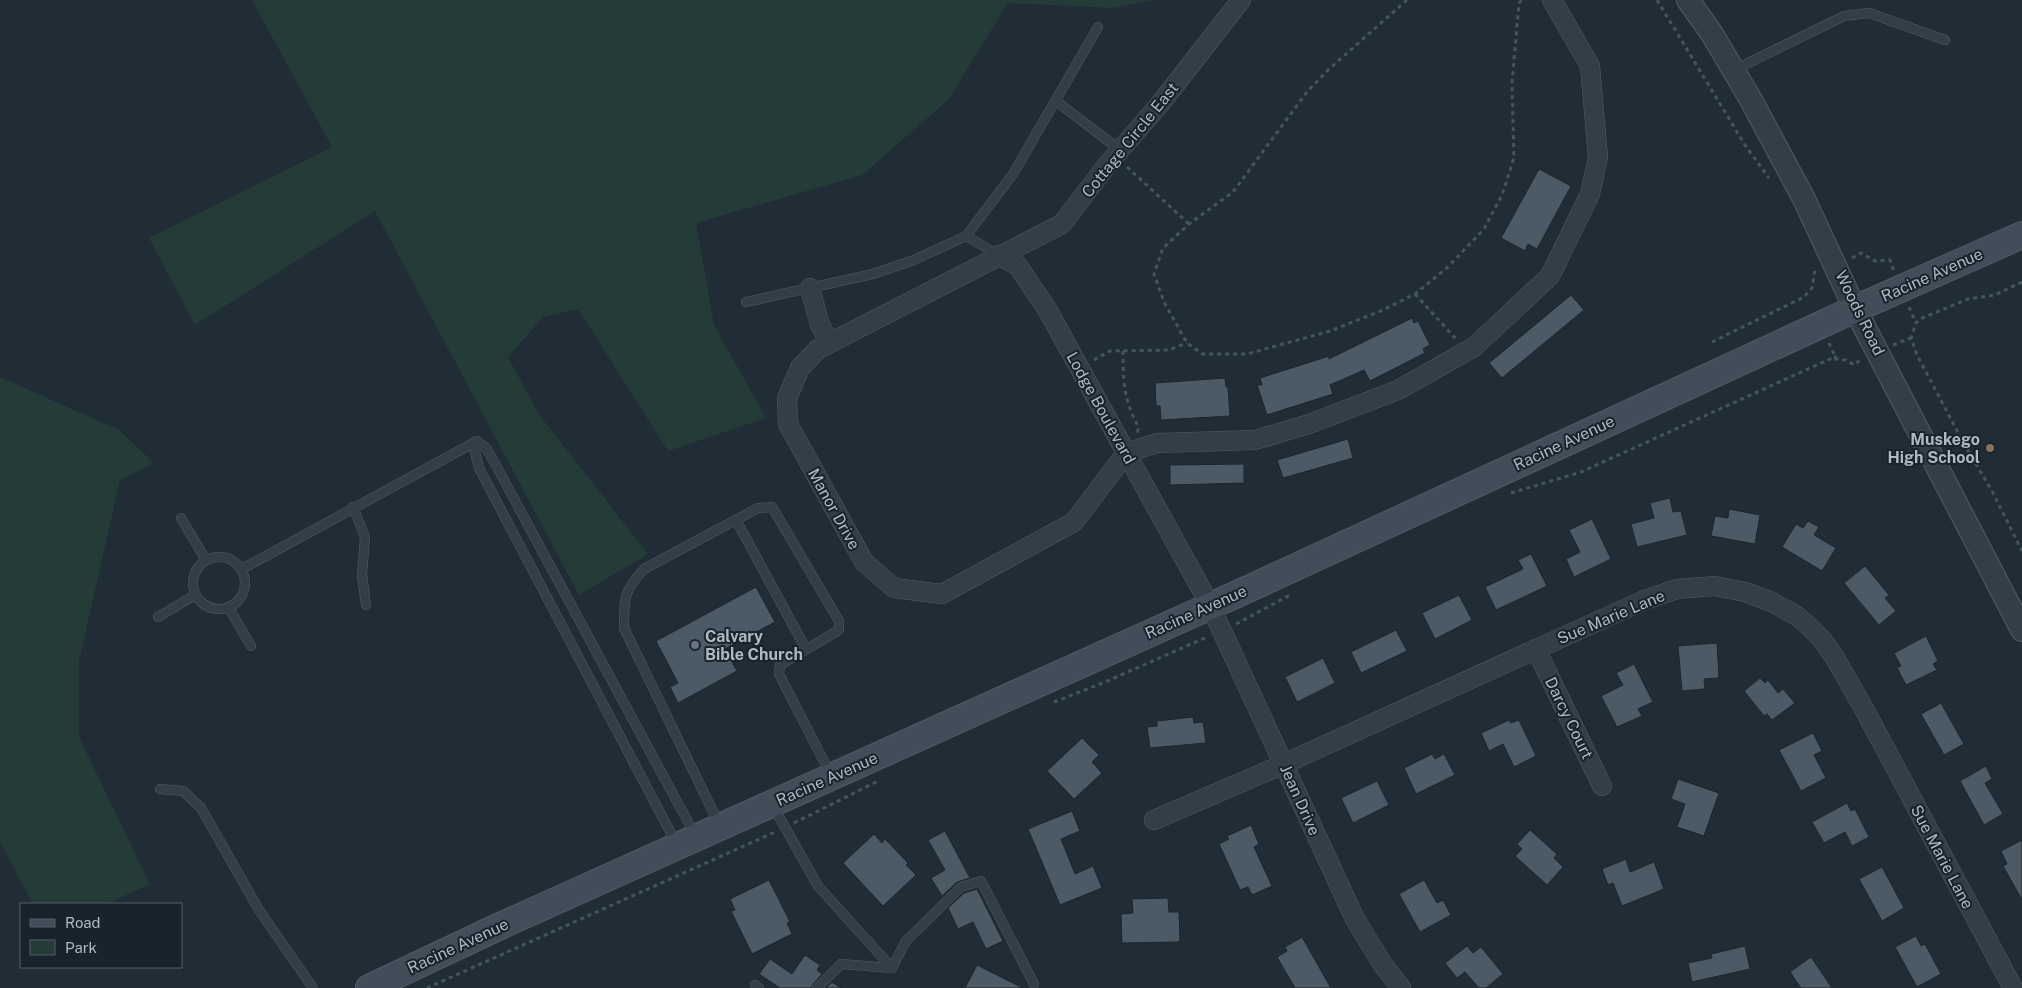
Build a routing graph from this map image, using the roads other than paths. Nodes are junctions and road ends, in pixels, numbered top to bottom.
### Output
1 (1241, 0) edge
2 (1552, 0) edge
3 (1688, 0) edge
4 (1098, 28) dead end
5 (1945, 40) dead end
6 (1734, 70) junction
7 (1056, 101) junction
8 (1118, 153) junction
9 (2022, 235) edge
10 (966, 236) junction
11 (999, 255) junction
12 (810, 288) junction
13 (746, 302) dead end
14 (1855, 309) junction
15 (830, 343) junction
16 (477, 441) junction
17 (1123, 447) junction
18 (353, 507) junction
19 (181, 518) dead end
20 (736, 520) junction
21 (206, 560) junction
22 (242, 570) junction
23 (195, 595) junction
24 (366, 605) dead end
25 (1210, 605) junction
26 (229, 608) junction
27 (158, 617) dead end
28 (2022, 630) edge
29 (252, 646) dead end
30 (806, 649) junction
31 (1536, 649) junction
32 (1284, 764) junction
33 (833, 777) junction
34 (1602, 786) dead end
35 (160, 789) dead end
36 (772, 804) junction
37 (1154, 820) dead end
38 (720, 827) junction
39 (687, 841) junction
40 (892, 968) junction
41 (1034, 984) dead end
42 (1396, 986) edge
43 (313, 988) edge
44 (369, 988) edge
45 (817, 988) edge
46 (2013, 988) edge

1 - 8 street, Cottage Circle East
2 - 17 street
3 - 6 street, Woods Road
4 - 7 lane
5 - 6 lane
6 - 14 street, Woods Road
7 - 8 lane
7 - 10 lane
8 - 11 street, Cottage Circle East
9 - 14 main road, Racine Avenue
10 - 11 lane, Lodge Boulevard
10 - 12 lane
11 - 15 street, Manor Drive
11 - 17 street, Lodge Boulevard
12 - 13 lane
12 - 15 street
14 - 25 main road, Racine Avenue
14 - 28 street, Woods Road
15 - 17 street, Manor Drive
16 - 18 lane
16 - 39 lane
16 - 39 lane
17 - 25 street, Lodge Boulevard
18 - 22 lane
18 - 24 lane
19 - 21 lane
20 - 30 lane
20 - 30 lane
20 - 38 lane
21 - 22 lane
21 - 23 lane
22 - 26 lane
23 - 26 lane
23 - 27 lane
25 - 32 street, Jean Drive
25 - 33 main road, Racine Avenue
26 - 29 lane
30 - 33 lane
31 - 32 street, Sue Marie Lane
31 - 34 street, Darcy Court
31 - 46 street, Sue Marie Lane
32 - 37 street, Sue Marie Lane
32 - 42 street, Jean Drive
33 - 36 main road, Racine Avenue
35 - 43 lane
36 - 38 main road, Racine Avenue
36 - 40 lane
38 - 39 main road, Racine Avenue
39 - 44 main road, Racine Avenue
40 - 41 lane
40 - 45 lane

